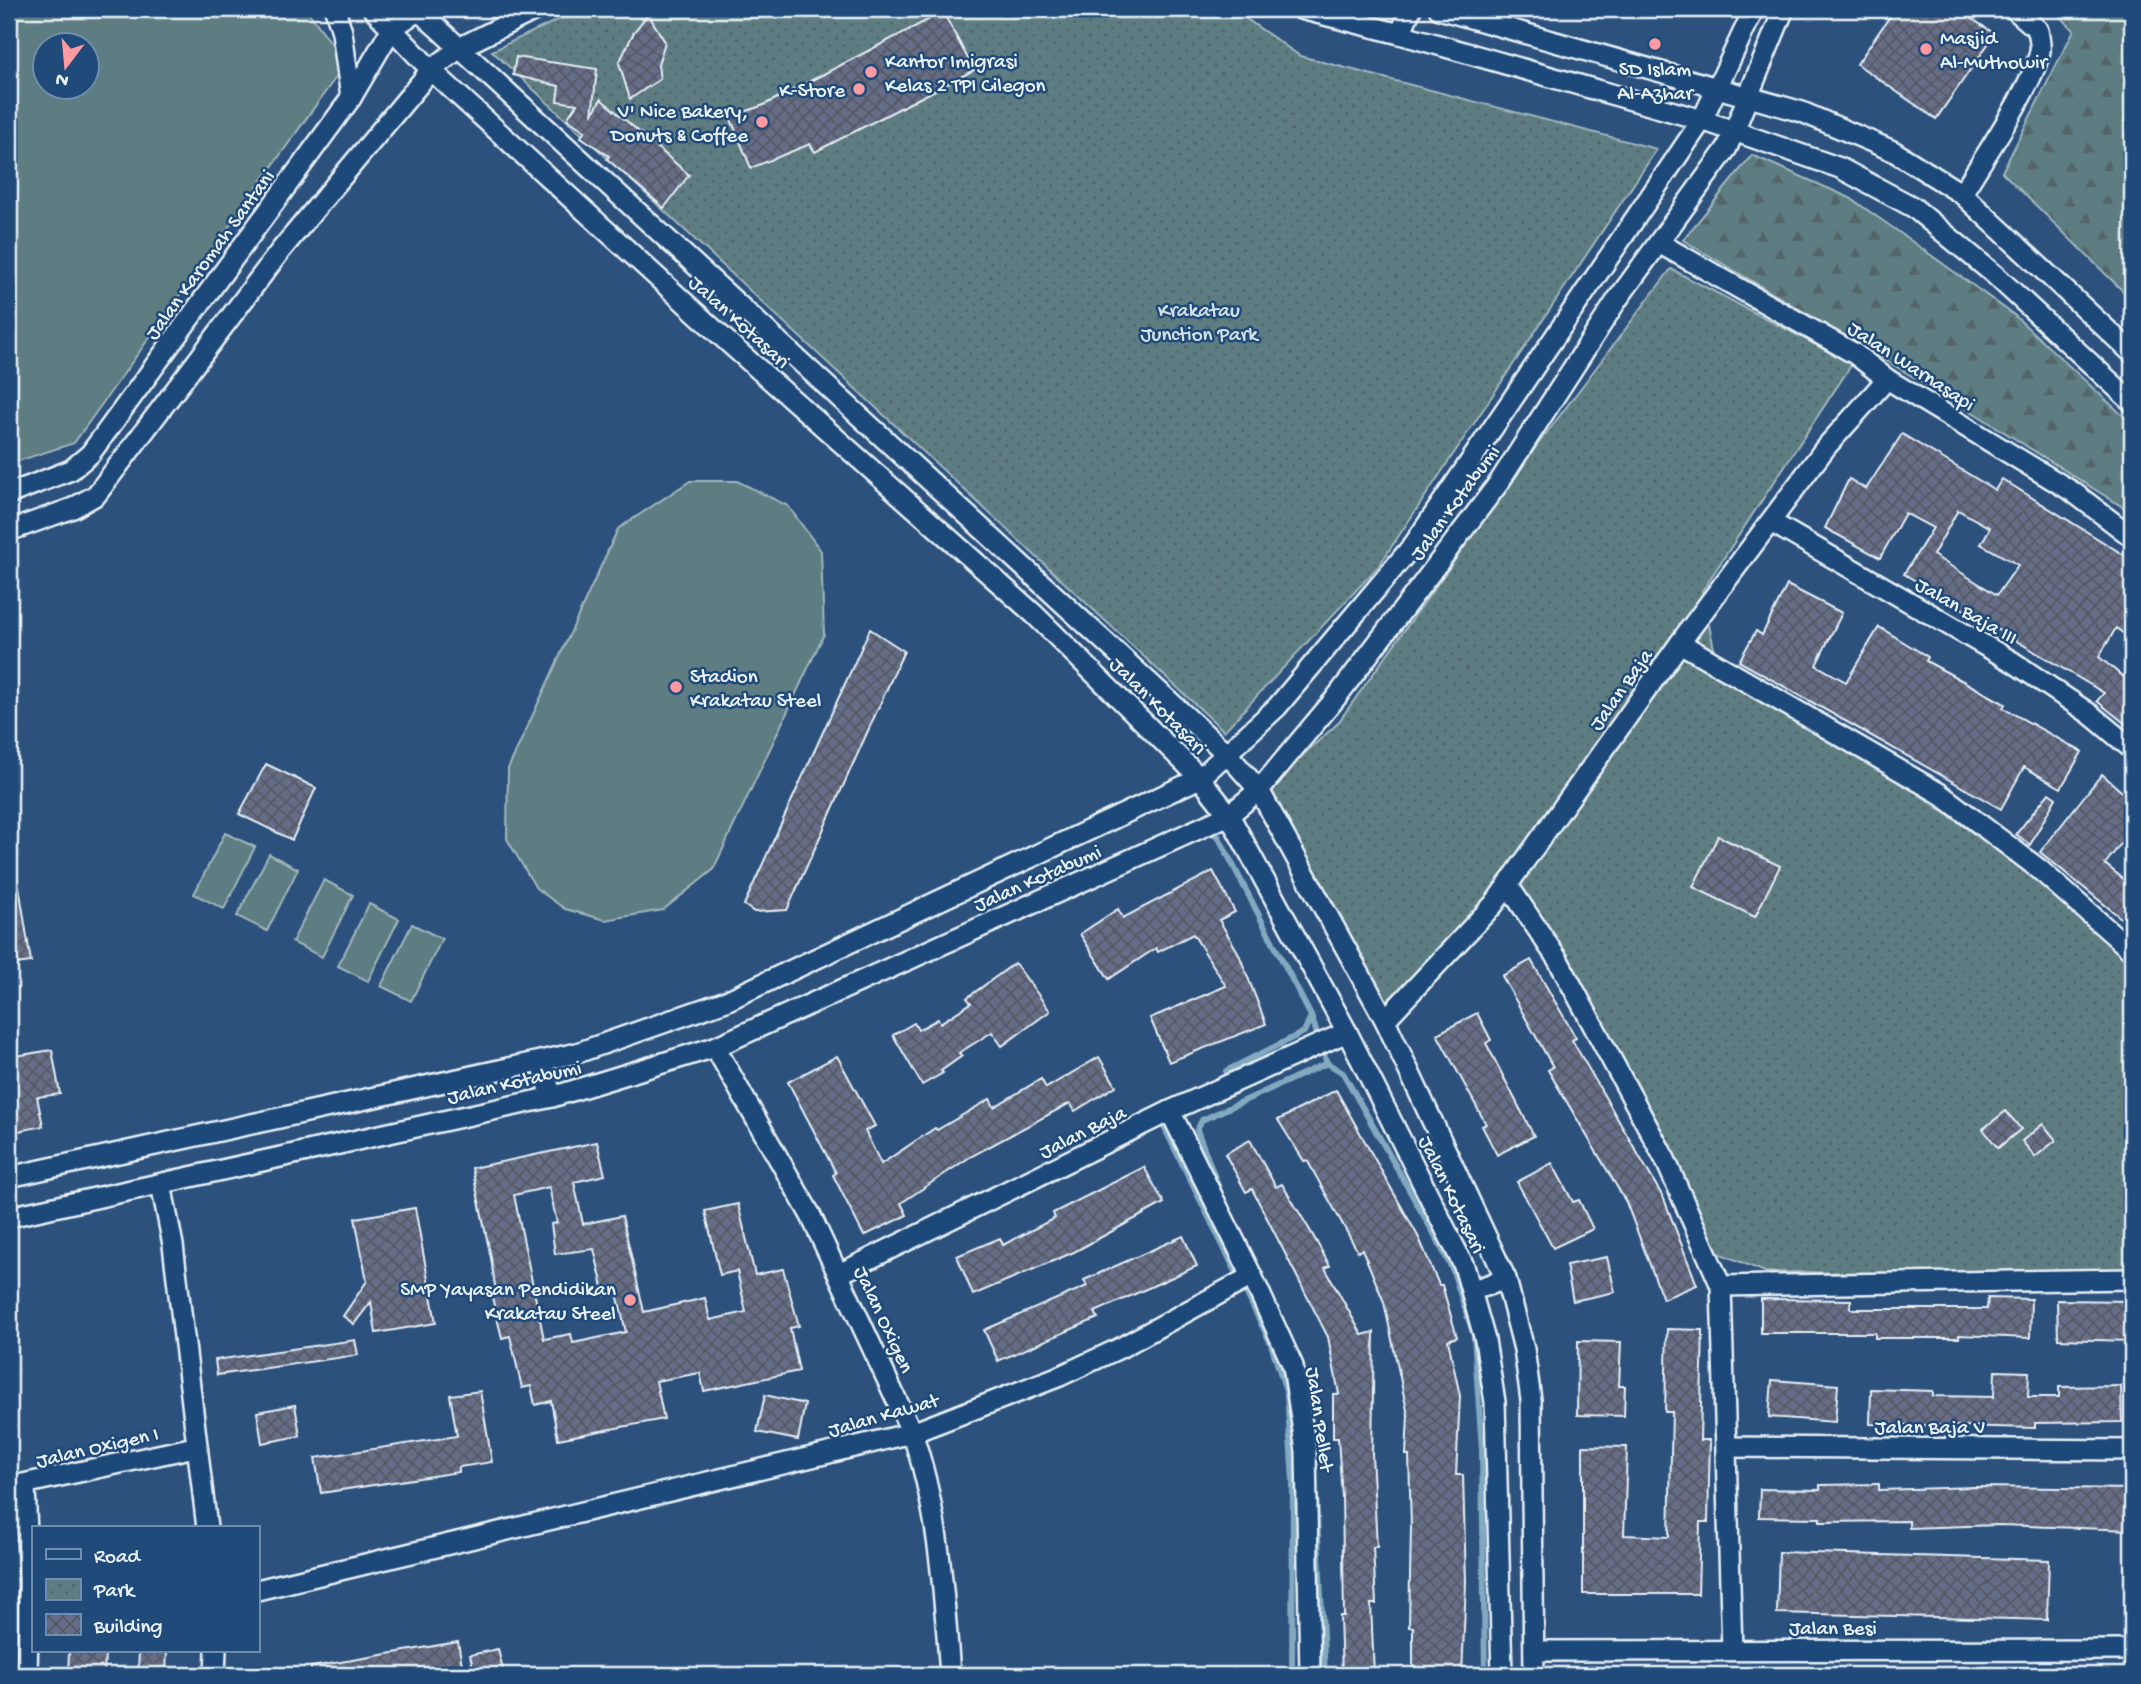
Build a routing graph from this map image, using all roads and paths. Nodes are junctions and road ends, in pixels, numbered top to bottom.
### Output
1 (335, 9) edge
2 (373, 9) edge
3 (419, 9) edge
4 (537, 9) edge
5 (1301, 9) edge
6 (1411, 9) edge
7 (1438, 9) edge
8 (1754, 9) edge
9 (1784, 9) edge
10 (2014, 9) edge
11 (501, 17) edge
12 (392, 28) junction
13 (1400, 34) junction
14 (461, 47) junction
15 (431, 71) junction
16 (1719, 88) junction
17 (352, 97) junction
18 (1749, 97) junction
19 (1702, 120) junction
20 (1734, 131) junction
21 (1962, 194) junction
22 (254, 230) junction
23 (1659, 243) junction
24 (281, 250) junction
25 (2132, 353) edge
26 (1887, 379) junction
27 (2132, 402) edge
28 (9, 494) edge
29 (1771, 522) junction
30 (9, 531) edge
31 (2132, 537) edge
32 (1680, 643) junction
33 (2132, 749) edge
34 (1228, 755) junction
35 (1200, 778) junction
36 (1259, 790) junction
37 (1228, 815) junction
38 (1508, 885) junction
39 (2132, 951) edge
40 (1385, 1020) junction
41 (1344, 1033) junction
42 (715, 1047) junction
43 (542, 1063) junction
44 (552, 1097) junction
45 (1170, 1111) junction
46 (9, 1177) edge
47 (161, 1184) junction
48 (9, 1217) edge
49 (839, 1274) junction
50 (1506, 1279) junction
51 (2132, 1279) edge
52 (1244, 1280) junction
53 (1721, 1286) junction
54 (1473, 1290) junction
55 (912, 1433) junction
56 (195, 1447) junction
57 (1728, 1447) junction
58 (2132, 1450) edge
59 (17, 1486) edge
60 (207, 1526) edge
61 (259, 1590) edge
62 (1732, 1650) junction
63 (2132, 1650) edge
64 (1534, 1651) junction
65 (216, 1652) edge
66 (27, 1675) edge
67 (215, 1675) edge
68 (950, 1675) edge
69 (1310, 1675) edge
70 (1502, 1675) edge
71 (1534, 1675) edge

1 - 17 street
2 - 12 street, Jalan Kotasari
3 - 12 street, Jalan Karomah Santani
3 - 14 street, Jalan Kotasari
4 - 11 street
5 - 13 street
6 - 13 street
7 - 16 street
8 - 16 street, Jalan Kotabumi
9 - 18 street, Jalan Kotabumi
10 - 21 street
11 - 14 street
12 - 15 street, Jalan Kotasari
12 - 17 street, Jalan Karomah Santani
13 - 19 street
14 - 15 street
14 - 34 street, Jalan Kotasari
15 - 24 street
15 - 35 street, Jalan Kotasari
16 - 18 street
16 - 19 street, Jalan Kotabumi
17 - 22 street, Jalan Karomah Santani
18 - 20 street, Jalan Kotabumi
18 - 21 street
19 - 20 street
19 - 34 street, Jalan Kotabumi
20 - 23 street, Jalan Kotabumi
20 - 27 street
21 - 25 street
22 - 24 street
22 - 28 street, Jalan Karomah Santani
23 - 26 street, Jalan Warnasapi
23 - 36 street, Jalan Kotabumi
24 - 30 street
26 - 29 street, Jalan Baja
26 - 31 street, Jalan Warnasapi
29 - 32 street, Jalan Baja
29 - 33 street, Jalan Baja III
32 - 38 street, Jalan Baja
32 - 39 street
34 - 35 street, Jalan Kotabumi
34 - 36 street, Jalan Kotasari
35 - 37 street, Jalan Kotasari
35 - 43 street, Jalan Kotabumi
36 - 37 street, Jalan Kotabumi
36 - 40 street, Jalan Kotasari
37 - 41 street, Jalan Kotasari
37 - 42 street, Jalan Kotabumi
38 - 40 street, Jalan Baja
38 - 53 street
40 - 50 street, Jalan Kotasari
41 - 45 street, Jalan Baja
41 - 54 street, Jalan Kotasari
42 - 44 street, Jalan Kotabumi
42 - 49 street, Jalan Oxigen
43 - 44 street
43 - 46 street, Jalan Kotabumi
44 - 47 street, Jalan Kotabumi
45 - 49 street, Jalan Baja
45 - 52 street, Jalan Pellet
47 - 48 street, Jalan Kotabumi
47 - 56 street
49 - 55 street, Jalan Oxigen
50 - 54 street
50 - 64 street, Jalan Kotasari
51 - 53 street
52 - 55 street, Jalan Kawat
52 - 69 street, Jalan Pellet
53 - 57 street
54 - 70 street, Jalan Kotasari
55 - 61 street, Jalan Kawat
55 - 68 street, Jalan Oxigen
56 - 59 street, Jalan Oxigen I
56 - 60 street
57 - 58 street, Jalan Baja V
57 - 62 street
59 - 66 street
62 - 63 street, Jalan Besi
62 - 64 street, Jalan Besi
64 - 71 street, Jalan Kotasari
65 - 67 street

